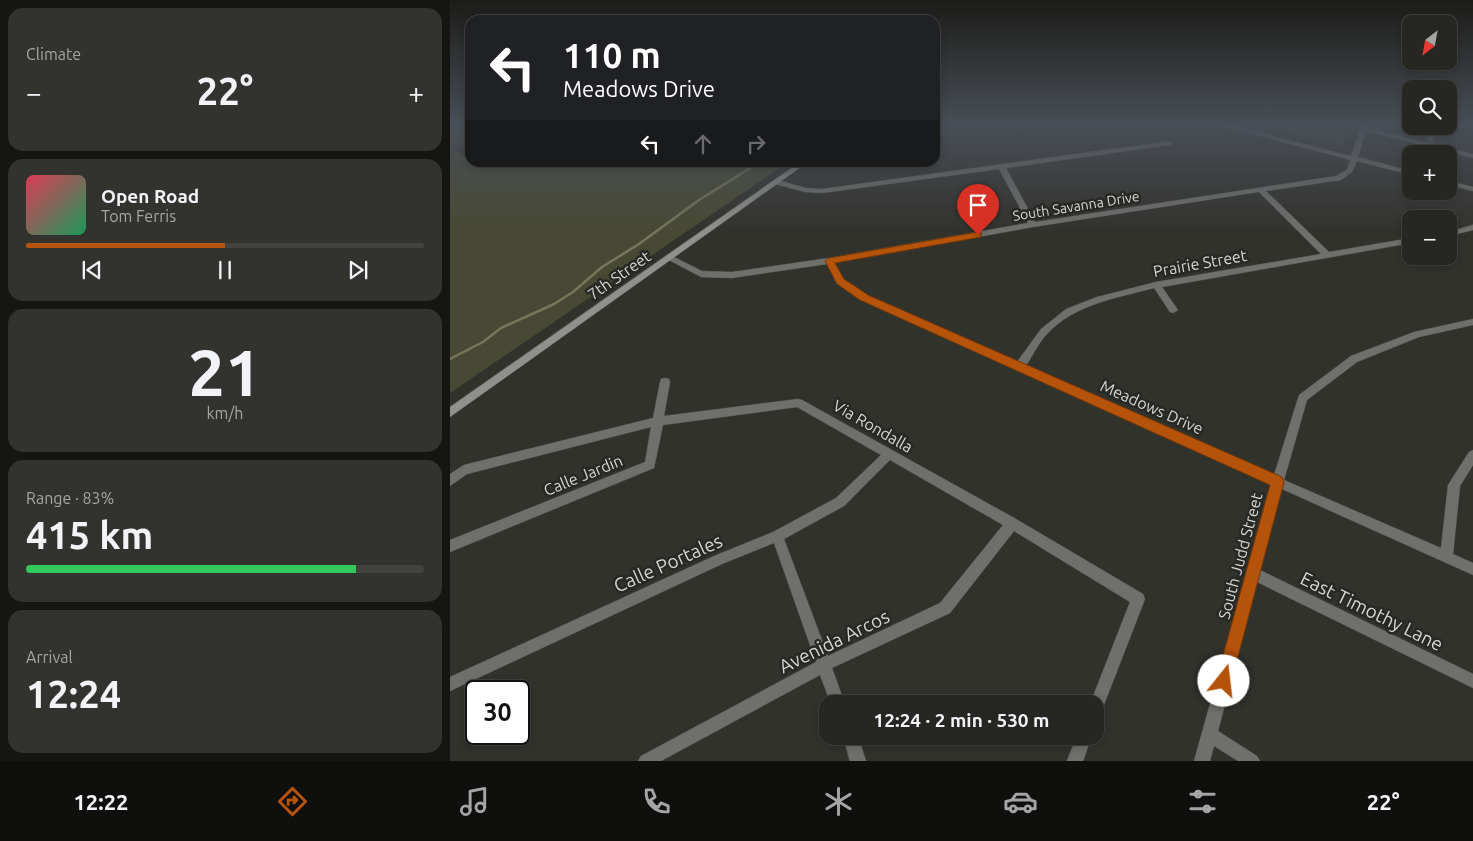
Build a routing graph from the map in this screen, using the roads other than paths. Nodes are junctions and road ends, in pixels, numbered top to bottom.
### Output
1 (1355, 159) edge
2 (1054, 160) edge
3 (1357, 160) edge
4 (798, 167) edge
5 (1002, 167) junction
6 (1402, 171) edge
7 (778, 182) junction
8 (1457, 185) edge
9 (1473, 189) edge
10 (1261, 190) junction
11 (1034, 225) junction
12 (1473, 227) edge
13 (1457, 232) edge
14 (1402, 243) edge
15 (1327, 256) junction
16 (669, 258) junction
17 (829, 261) junction
18 (1156, 285) junction
19 (1172, 310) dead end
20 (1473, 322) edge
21 (1020, 366) junction
22 (665, 382) dead end
23 (450, 413) edge
24 (659, 421) junction
25 (888, 455) junction
26 (1473, 455) edge
27 (450, 481) edge
28 (1278, 482) junction
29 (1012, 523) junction
30 (777, 536) junction
31 (450, 546) edge
32 (1446, 557) junction
33 (1473, 569) edge
34 (1254, 574) junction
35 (824, 665) junction
36 (1473, 681) edge
37 (450, 684) edge
38 (835, 695) edge
39 (1101, 695) edge
40 (1210, 735) junction
41 (853, 745) edge
42 (1081, 745) edge
43 (646, 761) edge
44 (858, 761) edge
45 (1075, 761) edge
46 (1202, 761) edge
47 (1252, 761) edge

1 - 10 street, South Savanna Drive
2 - 5 street
3 - 6 street
4 - 7 main road, 7th Street
5 - 7 street
5 - 11 street
7 - 16 main road, 7th Street
8 - 9 street
10 - 11 street, South Savanna Drive
10 - 15 street
11 - 17 street, South Savanna Drive
12 - 13 street
14 - 15 street, Prairie Street
15 - 18 street, Prairie Street
16 - 17 street, South Savanna Drive
16 - 23 main road, 7th Street
17 - 21 street, Meadows Drive
18 - 19 street
18 - 21 street, Prairie Street
20 - 28 street, South Judd Street
21 - 28 street, Meadows Drive
22 - 24 street, Calle Jardin
24 - 25 street, Via Rondalla
24 - 27 street, Via Rondalla
24 - 31 street, Calle Jardin
25 - 29 street, Via Rondalla
25 - 30 street, Calle Portales
26 - 32 street
28 - 32 street, Meadows Drive
28 - 34 street, South Judd Street
29 - 35 street, Avenida Arcos
29 - 39 street, Via Rondalla
30 - 35 street
30 - 37 street, Calle Portales
32 - 33 street, Meadows Drive
34 - 36 street, East Timothy Lane
34 - 40 street, South Judd Street
35 - 38 street
35 - 43 street, Avenida Arcos
40 - 46 street, South Judd Street
40 - 47 street
41 - 44 street
42 - 45 street

